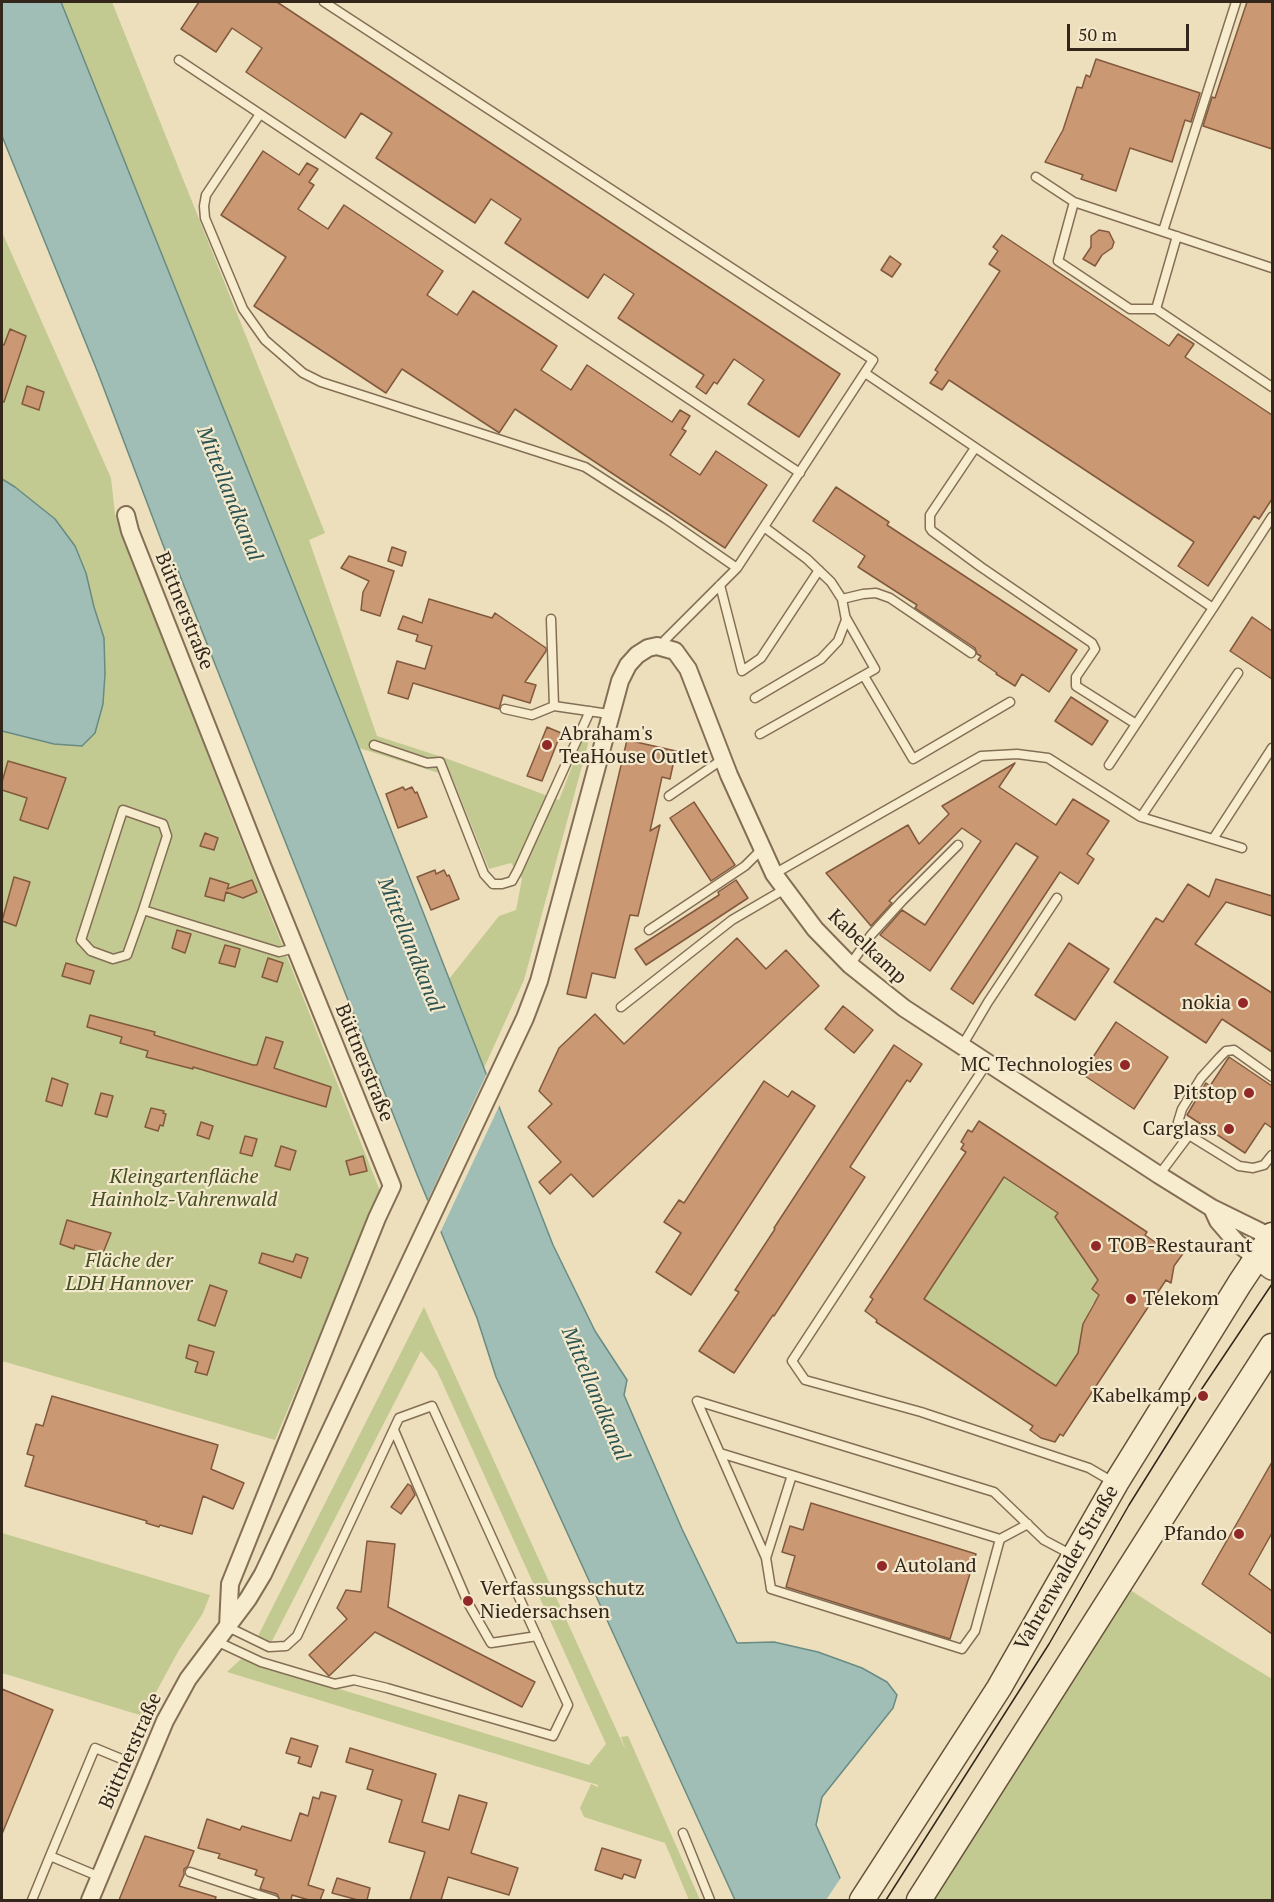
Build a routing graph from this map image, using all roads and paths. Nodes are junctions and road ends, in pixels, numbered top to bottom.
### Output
1 (324, 2) edge
2 (1236, 2) edge
3 (179, 60) dead end
4 (260, 114) junction
5 (1036, 177) dead end
6 (1074, 202) junction
7 (1163, 231) junction
8 (1177, 236) junction
9 (1272, 268) edge
10 (1156, 309) junction
11 (865, 373) junction
12 (1272, 387) edge
13 (975, 448) junction
14 (800, 473) junction
15 (126, 515) dead end
16 (1272, 517) edge
17 (764, 527) junction
18 (737, 568) junction
19 (819, 570) junction
20 (720, 585) junction
21 (842, 599) junction
22 (1213, 608) junction
23 (846, 618) junction
24 (551, 619) dead end
25 (663, 647) junction
26 (971, 653) dead end
27 (1238, 673) dead end
28 (864, 675) junction
29 (755, 698) dead end
30 (1010, 702) dead end
31 (554, 706) junction
32 (505, 709) dead end
33 (590, 711) junction
34 (609, 714) junction
35 (1136, 724) junction
36 (760, 734) dead end
37 (374, 745) dead end
38 (1272, 748) edge
39 (723, 759) junction
40 (1109, 765) dead end
41 (669, 796) dead end
42 (1141, 817) junction
43 (1213, 839) junction
44 (958, 845) dead end
45 (1242, 848) dead end
46 (762, 849) junction
47 (774, 874) junction
48 (785, 889) junction
49 (1057, 898) dead end
50 (143, 910) junction
51 (649, 930) dead end
52 (295, 948) junction
53 (850, 965) junction
54 (621, 1007) dead end
55 (962, 1046) junction
56 (987, 1063) junction
57 (1272, 1077) edge
58 (1189, 1136) junction
59 (1272, 1155) edge
60 (1159, 1175) junction
61 (1212, 1208) junction
62 (1272, 1237) edge
63 (1265, 1264) edge
64 (1272, 1346) edge
65 (394, 1430) junction
66 (720, 1453) junction
67 (792, 1475) junction
68 (1116, 1483) junction
69 (1028, 1524) junction
70 (1000, 1539) junction
71 (1074, 1556) junction
72 (766, 1558) junction
73 (228, 1627) junction
74 (537, 1636) junction
75 (216, 1641) junction
76 (124, 1760) dead end
77 (683, 1833) dead end
78 (50, 1856) junction
79 (190, 1872) dead end
80 (100, 1877) junction
81 (32, 1900) edge
82 (90, 1900) edge
83 (274, 1900) edge
84 (710, 1900) edge
85 (862, 1900) edge
86 (919, 1900) edge

1 - 11 lane
2 - 7 lane
3 - 4 lane
4 - 14 lane
4 - 18 lane
5 - 6 lane
6 - 7 lane
6 - 10 lane
7 - 8 lane
8 - 9 lane
8 - 10 lane
10 - 12 lane
11 - 13 lane
11 - 14 lane
13 - 22 lane
13 - 35 lane
14 - 17 lane
15 - 52 street, Büttnerstraße
16 - 22 lane
17 - 18 lane
17 - 19 lane
18 - 20 lane
19 - 20 lane
19 - 21 lane
20 - 25 lane
21 - 23 lane
21 - 26 lane
22 - 35 lane
23 - 28 lane
23 - 29 lane
24 - 31 lane
25 - 34 street, Büttnerstraße
25 - 39 street, Kabelkamp
27 - 42 lane
28 - 30 lane
28 - 36 lane
31 - 32 lane
31 - 33 lane
33 - 34 lane
33 - 37 lane
34 - 73 street, Büttnerstraße
35 - 40 lane
38 - 43 lane
39 - 41 lane
39 - 46 street, Kabelkamp
42 - 43 lane
42 - 47 lane
43 - 45 lane
44 - 53 lane
46 - 47 street, Kabelkamp
46 - 51 lane
47 - 48 street, Kabelkamp
48 - 53 street, Kabelkamp
48 - 54 lane
49 - 55 lane
50 - 50 lane
50 - 52 lane
52 - 73 street, Büttnerstraße
53 - 55 street, Kabelkamp
55 - 56 street, Kabelkamp
56 - 60 street, Kabelkamp
56 - 68 lane
57 - 58 lane
58 - 59 lane
58 - 60 lane
60 - 61 street, Kabelkamp
61 - 62 street, Kabelkamp
61 - 63 street, Kabelkamp
62 - 63 main road, Vahrenwalder Straße
63 - 68 main road, Vahrenwalder Straße
64 - 86 main road
65 - 73 lane
65 - 74 lane
65 - 74 lane
66 - 67 lane
66 - 69 lane
66 - 72 lane
67 - 70 lane
67 - 72 lane
68 - 71 main road, Vahrenwalder Straße
69 - 70 lane
69 - 71 lane
70 - 72 lane
71 - 85 main road, Vahrenwalder Straße
73 - 75 street, Büttnerstraße
74 - 75 lane
75 - 80 street, Büttnerstraße
76 - 78 lane
77 - 84 lane
78 - 80 lane
78 - 81 lane
79 - 83 lane
80 - 82 street, Büttnerstraße

